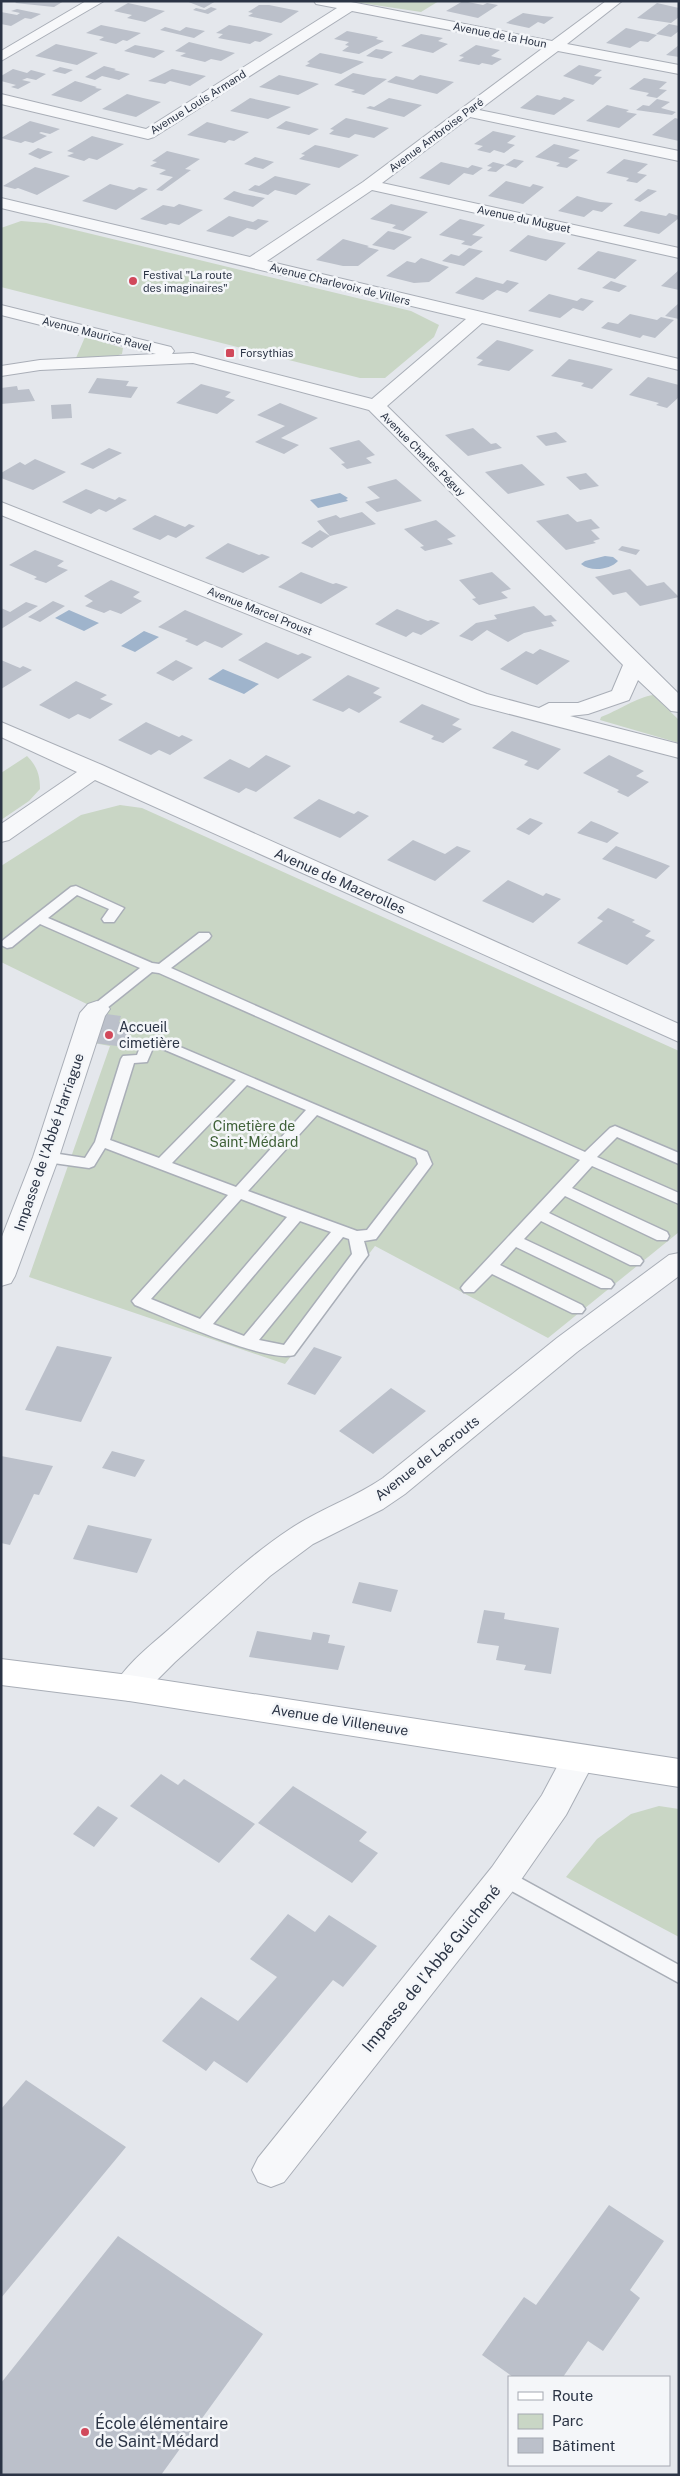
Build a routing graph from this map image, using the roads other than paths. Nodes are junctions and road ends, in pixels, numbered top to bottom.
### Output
1 (97, 1) edge
2 (321, 1) edge
3 (616, 1) edge
4 (351, 6) junction
5 (557, 45) junction
6 (1, 57) edge
7 (679, 70) edge
8 (1, 100) edge
9 (468, 112) junction
10 (679, 156) edge
11 (370, 185) junction
12 (1, 203) edge
13 (19, 208) junction
14 (1, 219) edge
15 (679, 253) edge
16 (253, 263) junction
17 (1, 310) edge
18 (478, 318) junction
19 (194, 358) junction
20 (679, 365) edge
21 (1, 371) edge
22 (376, 406) junction
23 (1, 508) edge
24 (634, 664) junction
25 (679, 675) edge
26 (672, 699) edge
27 (520, 710) junction
28 (1, 729) edge
29 (679, 751) edge
30 (94, 770) junction
31 (1, 835) edge
32 (39, 919) junction
33 (109, 919) dead end
34 (204, 936) dead end
35 (7, 944) dead end
36 (155, 968) junction
37 (98, 1009) joint
38 (679, 1034) edge
39 (245, 1079) junction
40 (315, 1109) junction
41 (102, 1142) junction
42 (46, 1157) junction
43 (679, 1159) edge
44 (588, 1160) junction
45 (162, 1164) junction
46 (563, 1189) junction
47 (237, 1192) junction
48 (679, 1199) edge
49 (539, 1214) junction
50 (297, 1215) junction
51 (340, 1231) junction
52 (9, 1234) edge
53 (356, 1236) junction
54 (662, 1236) dead end
55 (514, 1240) junction
56 (635, 1261) dead end
57 (679, 1262) edge
58 (489, 1266) junction
59 (1, 1276) edge
60 (606, 1284) dead end
61 (469, 1288) dead end
62 (576, 1309) dead end
63 (204, 1325) junction
64 (248, 1342) junction
65 (1, 1672) edge
66 (129, 1688) junction
67 (579, 1758) junction
68 (679, 1773) edge
69 (504, 1877) junction
70 (679, 1975) edge
71 (271, 2170) dead end

1 - 6 street
2 - 4 street, Avenue de la Houn
3 - 5 street, Avenue Ambroise Paré
4 - 5 street, Avenue de la Houn
4 - 8 street, Avenue Louis Armand
5 - 7 street, Avenue de la Houn
5 - 9 street, Avenue Ambroise Paré
9 - 10 street
9 - 11 street, Avenue Ambroise Paré
11 - 15 street, Avenue du Muguet
11 - 16 street, Avenue Ambroise Paré
12 - 13 street, Avenue Charlevoix de Villers
13 - 14 street
13 - 16 street, Avenue Charlevoix de Villers
16 - 18 street, Avenue Charlevoix de Villers
17 - 19 street, Avenue Maurice Ravel
18 - 20 street, Avenue Charlevoix de Villers
18 - 22 street
19 - 21 street, Avenue Charles Péguy
19 - 22 street, Avenue Charles Péguy
22 - 24 street, Avenue Charles Péguy
23 - 27 street, Avenue Marcel Proust
24 - 26 street, Avenue Charles Péguy
24 - 27 street, Avenue Marcel Proust
25 - 26 street
27 - 29 street, Avenue Marcel Proust
28 - 30 street, Avenue de Mazerolles
30 - 31 street
30 - 38 street, Avenue de Mazerolles
32 - 33 lane
32 - 35 lane
32 - 36 lane
34 - 36 lane
36 - 37 lane
36 - 44 lane
37 - 42 street, Impasse de l'Abbé Harriague
39 - 40 lane
39 - 41 lane
39 - 45 lane
40 - 47 lane
40 - 53 lane
41 - 42 lane
41 - 45 lane
42 - 52 street, Impasse de l'Abbé Harriague
43 - 44 lane
44 - 46 lane
44 - 48 lane
45 - 47 lane
46 - 49 lane
46 - 54 lane
47 - 50 lane
47 - 63 lane
49 - 55 lane
49 - 56 lane
50 - 51 lane
50 - 63 lane
51 - 53 lane
51 - 64 lane
52 - 59 street, Impasse de l'Abbé Harriague
53 - 64 lane
55 - 58 lane
55 - 60 lane
57 - 66 street, Avenue de Lacrouts
58 - 61 lane
58 - 62 lane
63 - 64 lane
65 - 66 main road, Avenue de Villeneuve
66 - 67 main road, Avenue de Villeneuve
67 - 68 main road, Avenue de Villeneuve
67 - 69 street, Impasse de l'Abbé Guichené
69 - 70 lane
69 - 71 street, Impasse de l'Abbé Guichené

